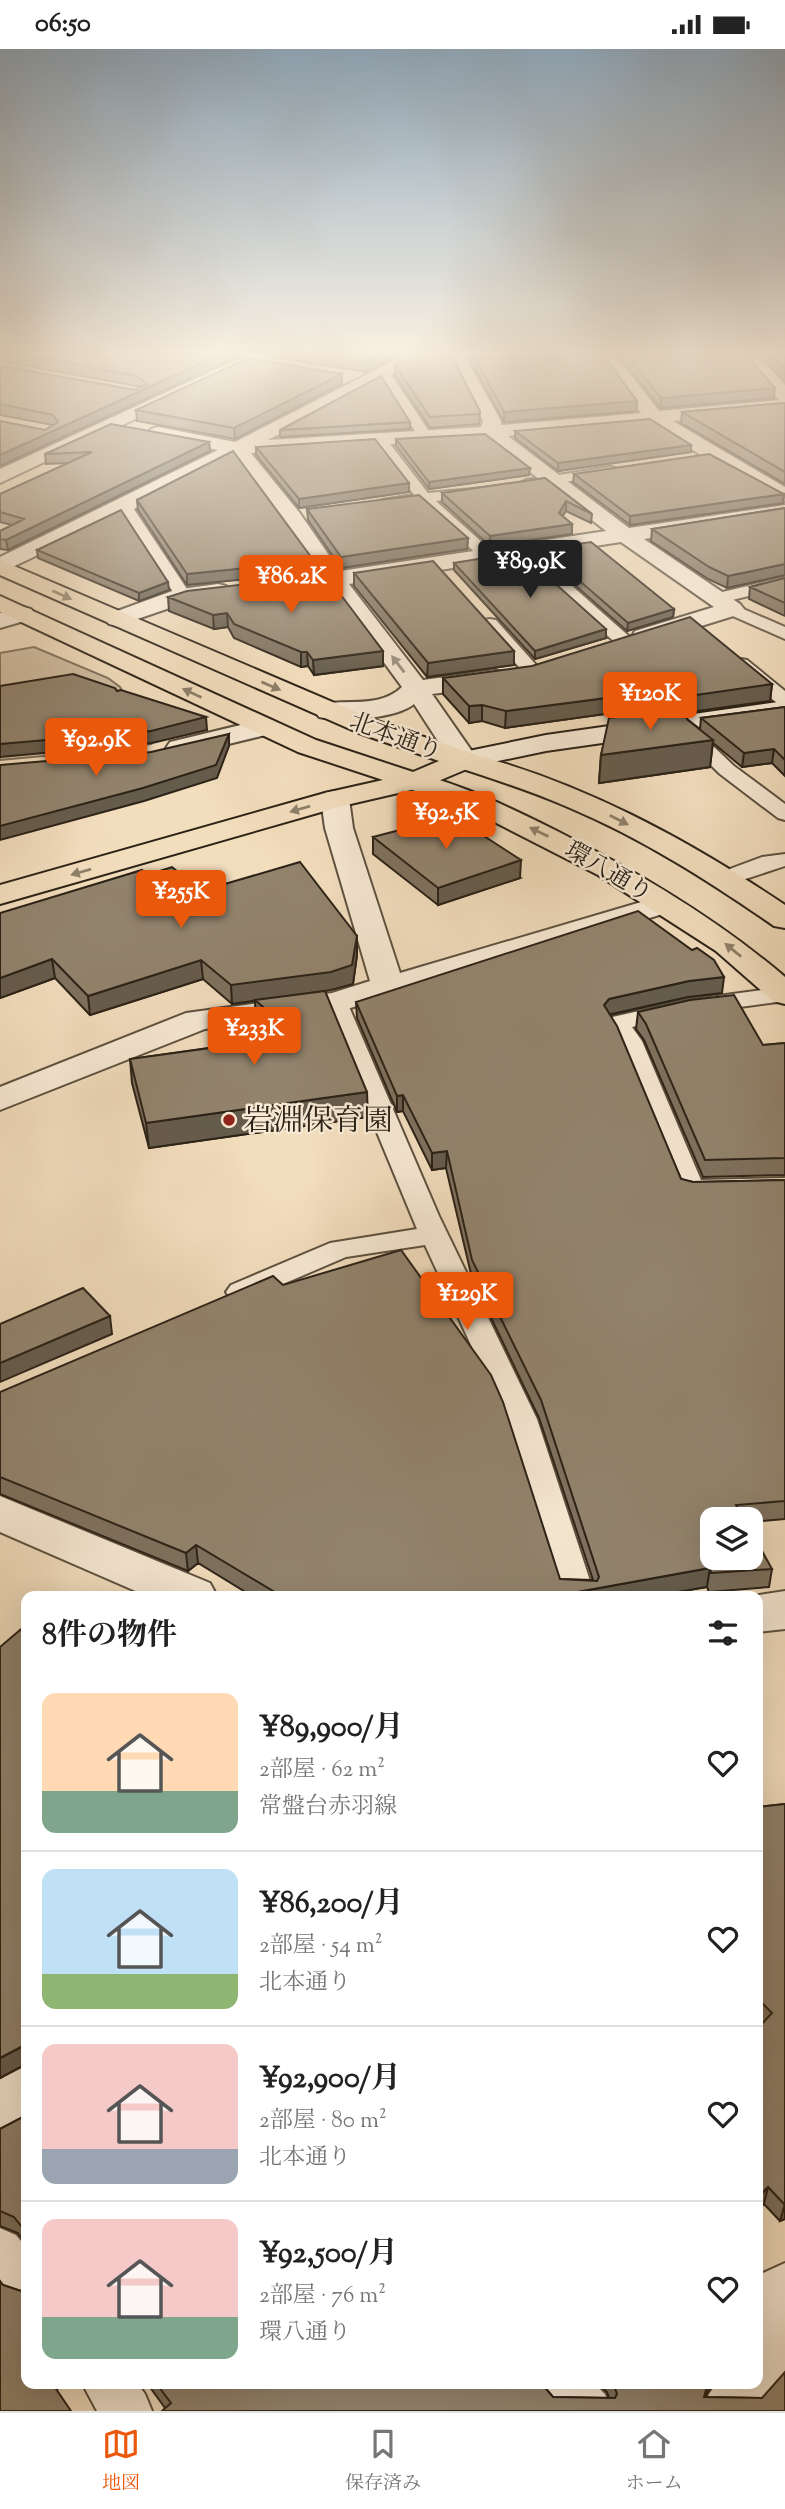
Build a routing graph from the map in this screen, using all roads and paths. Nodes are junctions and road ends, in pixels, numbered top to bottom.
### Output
1 (34, 461) edge
2 (213, 461) edge
3 (248, 461) edge
4 (396, 461) edge
5 (529, 461) edge
6 (723, 461) edge
7 (620, 470) edge
8 (0, 477) edge
9 (554, 480) junction
10 (515, 486) edge
11 (489, 489) edge
12 (785, 495) edge
13 (424, 498) junction
14 (125, 506) junction
15 (371, 506) edge
16 (785, 510) edge
17 (626, 535) junction
18 (523, 551) junction
19 (488, 556) junction
20 (436, 564) junction
21 (0, 567) edge
22 (334, 579) junction
23 (785, 582) edge
24 (453, 583) edge
25 (183, 595) junction
26 (724, 604) junction
27 (8, 613) edge
28 (480, 613) edge
29 (117, 619) junction
30 (691, 622) junction
31 (785, 634) edge
32 (625, 642) junction
33 (598, 651) edge
34 (559, 663) edge
35 (532, 671) junction
36 (416, 688) junction
37 (785, 700) edge
38 (785, 709) edge
39 (328, 711) junction
40 (680, 724) junction
41 (265, 727) junction
42 (152, 754) edge
43 (464, 760) junction
44 (369, 765) junction
45 (414, 781) junction
46 (335, 799) junction
47 (785, 814) edge
48 (785, 860) edge
49 (0, 869) edge
50 (727, 879) junction
51 (0, 895) edge
52 (665, 904) junction
53 (785, 919) edge
54 (388, 987) junction
55 (785, 994) edge
56 (335, 1002) junction
57 (0, 1099) edge
58 (785, 1186) edge
59 (435, 1235) junction
60 (214, 1304) edge
61 (6, 1523) edge
62 (180, 1591) edge
63 (576, 1591) edge
64 (785, 1610) edge
65 (763, 1612) edge
66 (21, 2099) edge
67 (0, 2117) edge
68 (0, 2251) edge
69 (21, 2278) edge
70 (768, 2294) edge
71 (763, 2368) edge
72 (111, 2389) edge
73 (565, 2389) edge
74 (744, 2389) edge
75 (128, 2411) edge
76 (588, 2411) edge
77 (726, 2411) edge

1 - 8 street
2 - 14 street
3 - 22 street
4 - 13 lane
5 - 9 street
6 - 12 street
7 - 9 lane
9 - 10 lane
9 - 17 street
11 - 13 lane
13 - 15 lane
13 - 19 lane
14 - 21 street
14 - 25 lane
16 - 17 street
17 - 18 street
17 - 26 street
18 - 19 street
18 - 32 lane
19 - 20 street
20 - 22 street
20 - 24 lane
21 -> 29 main road, 北本通り
22 - 25 street
36 -> 22 street
23 - 26 lane
25 - 29 street
26 - 30 street
26 - 31 lane
41 -> 27 main road, 北本通り
28 - 35 lane
29 -> 39 main road, 北本通り
30 - 32 street
30 - 37 lane
32 - 33 street
34 - 35 street
35 - 36 street
36 - 39 street
36 - 43 street
38 - 40 street
39 - 43 main road, 北本通り
40 - 43 street
40 - 47 lane
41 - 42 street
41 - 44 main road, 北本通り
43 - 44 main road
43 - 45 main road, 北本通り
43 -> 50 main road, 環八通り
44 - 45 main road, 環八通り
44 - 49 main road, 北本通り
45 - 46 main road, 北本通り
52 -> 45 main road, 環八通り
46 -> 51 main road, 北本通り
46 - 54 street
48 - 50 lane
50 - 53 main road, 環八通り
52 - 54 street
55 -> 52 main road, 環八通り
54 - 56 street
55 - 58 lane
56 - 57 street
56 - 59 lane
59 - 60 lane
59 - 63 lane
61 - 62 street
64 - 65 street
66 - 67 street
68 - 69 lane
70 - 71 lane
72 - 75 lane
73 - 76 lane
74 - 77 lane

